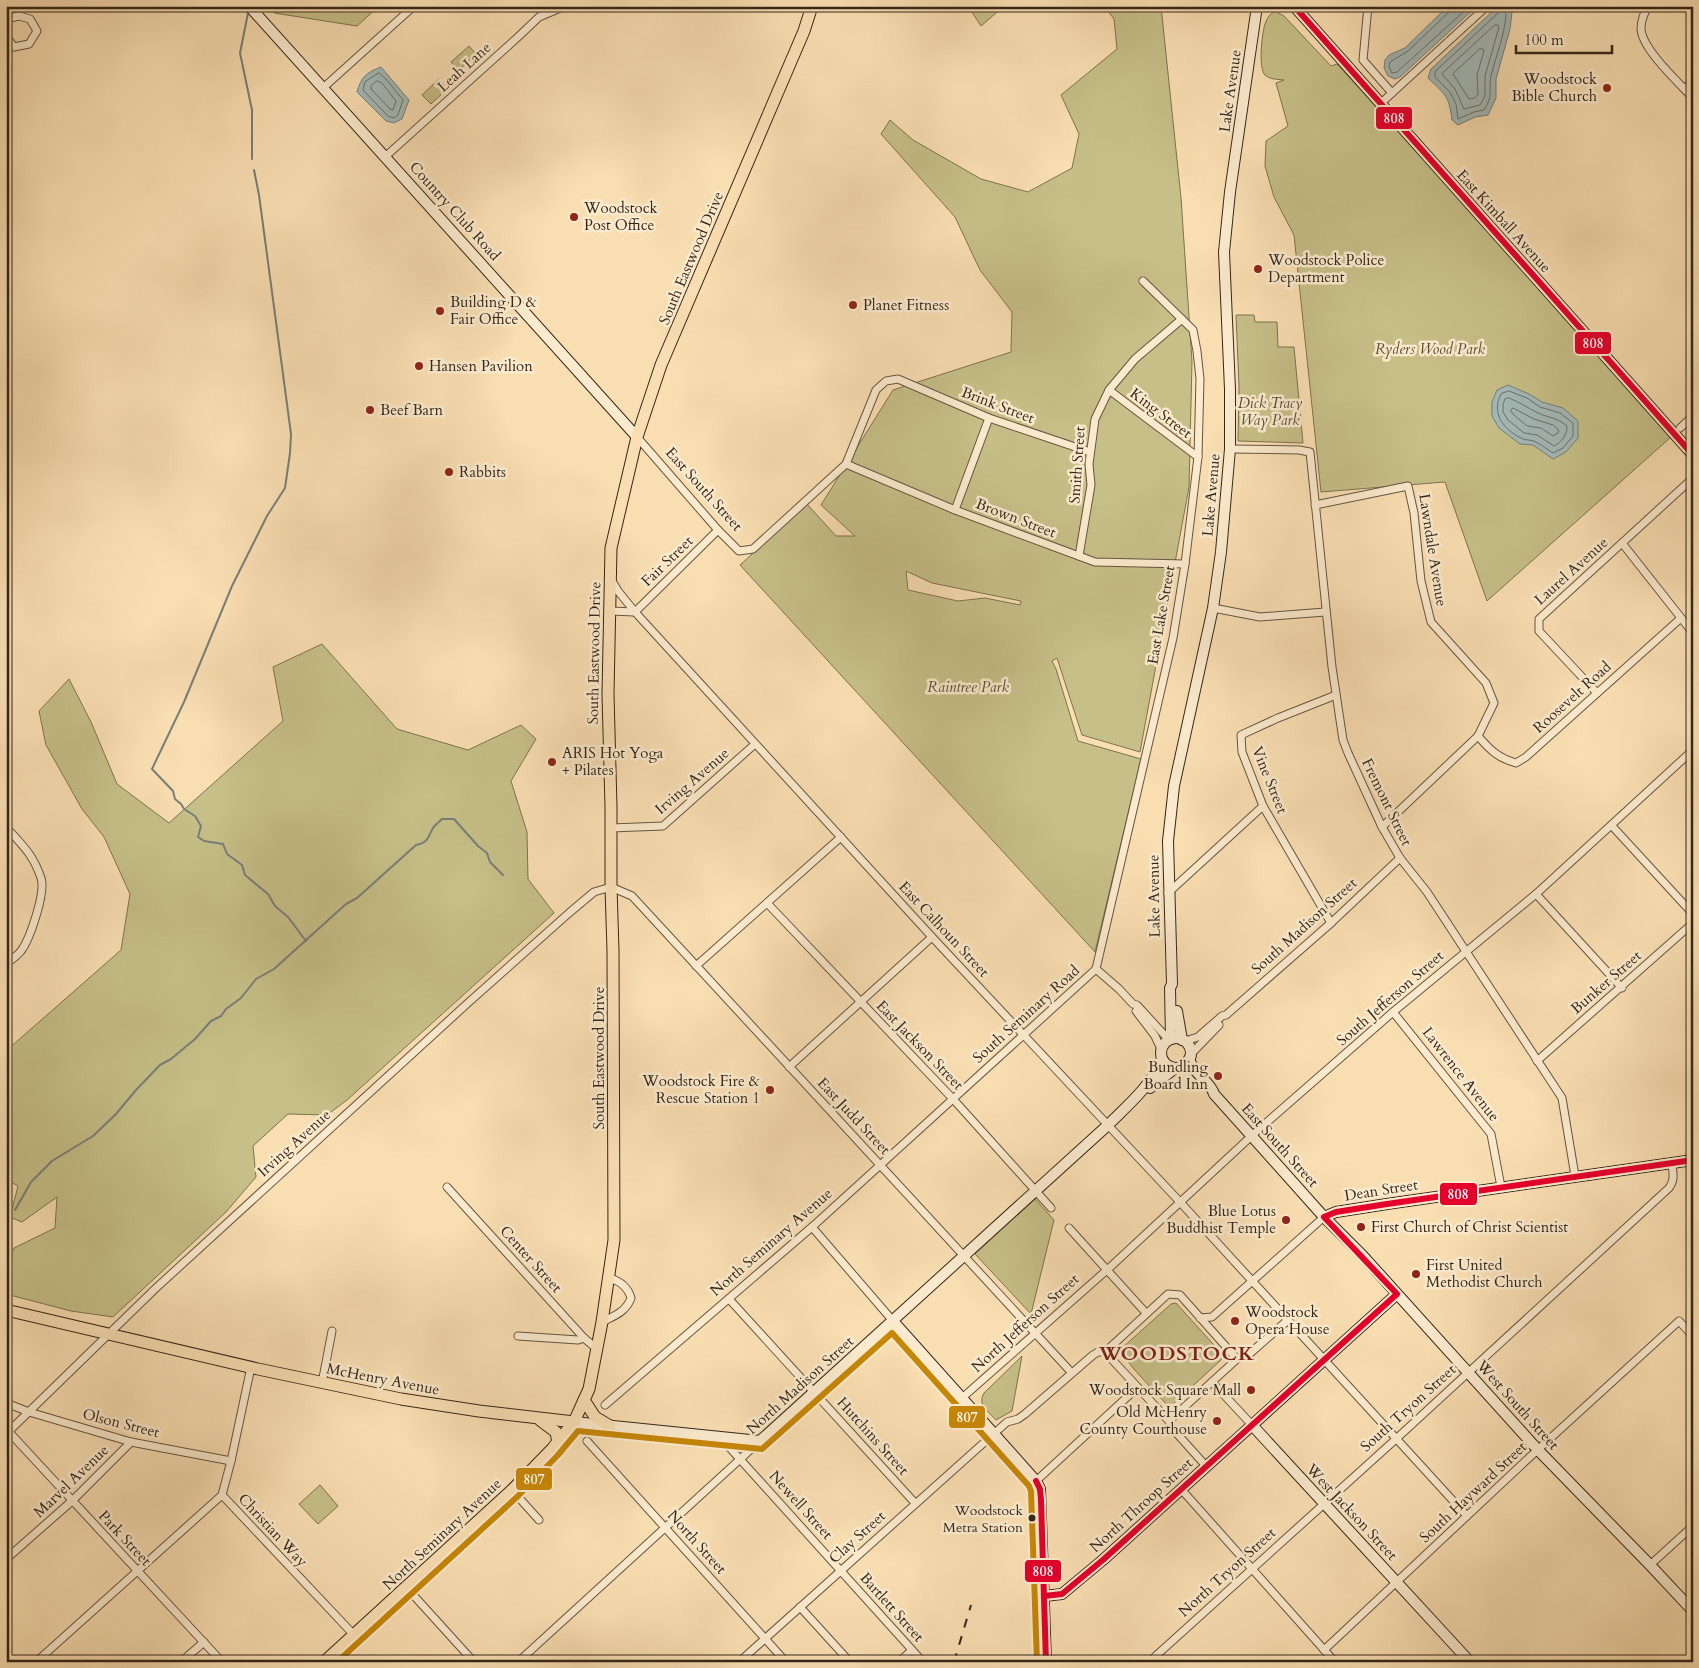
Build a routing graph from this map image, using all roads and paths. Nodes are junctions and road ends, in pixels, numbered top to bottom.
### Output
1 (249, 6) edge
2 (414, 6) edge
3 (565, 6) edge
4 (812, 6) edge
5 (1257, 6) edge
6 (1294, 6) edge
7 (1368, 6) edge
8 (1487, 6) edge
9 (1648, 6) edge
10 (6, 18) edge
11 (6, 36) edge
12 (1693, 82) edge
13 (323, 88) junction
14 (1684, 89) junction
15 (1392, 93) junction
16 (1693, 98) edge
17 (1380, 104) junction
18 (386, 156) junction
19 (1143, 280) dead end
20 (1182, 320) junction
21 (1109, 390) junction
22 (1693, 416) edge
23 (989, 418) junction
24 (1680, 428) dead end
25 (638, 437) junction
26 (1230, 449) junction
27 (1090, 452) junction
28 (1693, 455) edge
29 (1198, 457) junction
30 (846, 464) junction
31 (1693, 478) edge
32 (1315, 505) junction
33 (955, 510) junction
34 (718, 530) junction
35 (1622, 543) junction
36 (1079, 556) junction
37 (1185, 564) junction
38 (611, 578) junction
39 (1213, 608) junction
40 (610, 611) junction
41 (635, 612) junction
42 (1325, 612) junction
43 (1681, 618) junction
44 (1693, 633) edge
45 (1597, 693) junction
46 (1336, 695) junction
47 (1478, 736) junction
48 (755, 744) junction
49 (1692, 753) edge
50 (1263, 806) junction
51 (1612, 826) junction
52 (1382, 827) junction
53 (611, 828) junction
54 (7, 831) edge
55 (841, 837) junction
56 (1400, 858) junction
57 (611, 887) junction
58 (1168, 893) junction
59 (1536, 894) junction
60 (768, 903) junction
61 (1693, 914) edge
62 (1331, 923) junction
63 (1693, 924) edge
64 (932, 936) junction
65 (1466, 951) junction
66 (6, 964) edge
67 (696, 966) junction
68 (1096, 969) junction
69 (1172, 984) junction
70 (1622, 988) junction
71 (860, 1002) junction
72 (1133, 1004) junction
73 (1394, 1012) junction
74 (1226, 1015) junction
75 (1024, 1034) junction
76 (1170, 1039) junction
77 (1183, 1041) junction
78 (1162, 1054) junction
79 (1190, 1057) junction
80 (1537, 1061) junction
81 (789, 1067) junction
82 (1176, 1068) junction
83 (1214, 1094) junction
84 (953, 1100) junction
85 (1132, 1102) junction
86 (1108, 1125) junction
87 (1252, 1135) junction
88 (1693, 1160) edge
89 (1672, 1164) junction
90 (880, 1165) junction
91 (1575, 1176) junction
92 (447, 1187) dead end
93 (1502, 1187) junction
94 (1035, 1191) junction
95 (1180, 1202) junction
96 (1051, 1208) dead end
97 (1324, 1217) junction
98 (812, 1227) junction
99 (1069, 1228) dead end
100 (964, 1256) junction
101 (1106, 1270) junction
102 (609, 1278) junction
103 (1251, 1282) junction
104 (1397, 1294) junction
105 (729, 1299) junction
106 (6, 1310) edge
107 (1146, 1313) junction
108 (1200, 1318) junction
109 (1212, 1318) junction
110 (1288, 1320) junction
111 (893, 1321) junction
112 (602, 1322) junction
113 (332, 1331) dead end
114 (1212, 1331) junction
115 (1035, 1332) junction
116 (108, 1334) junction
117 (518, 1336) dead end
118 (1693, 1336) edge
119 (584, 1338) junction
120 (597, 1349) junction
121 (1105, 1352) junction
122 (1237, 1359) junction
123 (1325, 1359) junction
124 (251, 1367) junction
125 (1071, 1372) junction
126 (1468, 1373) junction
127 (1212, 1382) junction
128 (322, 1383) junction
129 (1138, 1388) junction
130 (814, 1392) junction
131 (962, 1398) junction
132 (584, 1400) junction
133 (6, 1403) edge
134 (605, 1405) dead end
135 (29, 1412) junction
136 (536, 1418) junction
137 (574, 1422) junction
138 (1169, 1422) junction
139 (1252, 1425) junction
140 (610, 1426) junction
141 (8, 1433) edge
142 (994, 1434) junction
143 (720, 1437) junction
144 (1396, 1439) junction
145 (588, 1441) dead end
146 (760, 1441) junction
147 (131, 1442) junction
148 (558, 1443) junction
149 (1538, 1450) junction
150 (740, 1459) junction
151 (231, 1461) junction
152 (1206, 1466) junction
153 (1036, 1481) junction
154 (512, 1490) junction
155 (1180, 1490) junction
156 (222, 1495) junction
157 (72, 1501) junction
158 (915, 1503) junction
159 (1324, 1503) junction
160 (1467, 1516) junction
161 (539, 1520) dead end
162 (1693, 1526) edge
163 (665, 1528) junction
164 (6, 1559) edge
165 (1650, 1565) junction
166 (1252, 1569) junction
167 (137, 1570) junction
168 (841, 1570) junction
169 (1397, 1582) junction
170 (406, 1587) junction
171 (1044, 1596) junction
172 (800, 1607) junction
173 (1693, 1611) edge
174 (354, 1635) junction
175 (765, 1639) junction
176 (204, 1642) junction
177 (912, 1650) junction
178 (1324, 1650) junction
179 (36, 1662) edge
180 (181, 1662) edge
181 (222, 1662) edge
182 (324, 1662) edge
183 (474, 1662) edge
184 (518, 1662) edge
185 (739, 1662) edge
186 (786, 1662) edge
187 (850, 1662) edge
188 (899, 1662) edge
189 (923, 1662) edge
190 (1046, 1662) edge
191 (1149, 1662) edge
192 (1335, 1662) edge
193 (1470, 1662) edge

1 - 13 street, Country Club Road
2 - 13 street
3 - 18 street, Leah Lane
4 - 25 main road, South Eastwood Drive
5 - 26 street, Lake Avenue
6 - 17 street, East Kimball Avenue
7 - 15 street
8 - 15 street
9 - 14 street
10 - 11 street
12 - 14 street
13 - 18 street, Country Club Road
14 - 16 street
15 - 17 street
17 - 28 street, East Kimball Avenue
18 - 25 street, Country Club Road
19 - 20 street, East Lake Street
20 - 21 street, Smith Street
20 - 29 street, East Lake Street
21 - 27 street, Smith Street
21 - 29 street, King Street
22 - 24 street
23 - 27 street, Brink Street
23 - 30 street, Brink Street
23 - 33 street
25 - 34 street, East South Street
25 - 38 main road, South Eastwood Drive
26 - 32 street, Fremont Street
26 - 39 street, Lake Avenue
27 - 36 street, Smith Street
29 - 37 street, East Lake Street
30 - 33 street, Brown Street
30 - 34 street, East South Street
31 - 35 street, Laurel Avenue
32 - 42 street, Fremont Street
32 - 47 street, Lawndale Avenue
33 - 36 street, Brown Street
34 - 41 street, Fair Street
35 - 43 street
35 - 45 street, Laurel Avenue
36 - 37 street, Brown Street
37 - 68 street, East Lake Street
38 - 40 main road, South Eastwood Drive
38 - 41 street, East Calhoun Street
39 - 42 street
39 - 58 street, Lake Avenue
40 - 41 street
40 - 53 main road, South Eastwood Drive
41 - 48 street, East Calhoun Street
42 - 46 street, Fremont Street
43 - 44 street
43 - 45 street, Roosevelt Road
45 - 47 street, Roosevelt Road
46 - 50 street, Vine Street
46 - 52 street, Fremont Street
47 - 52 street, Lawndale Avenue
48 - 53 street, Irving Avenue
48 - 55 street, East Calhoun Street
49 - 51 street, South Jefferson Street
50 - 58 street
50 - 62 street, Vine Street
51 - 59 street, South Jefferson Street
51 - 61 street
52 - 56 street, Fremont Street
53 - 57 main road, South Eastwood Drive
54 - 66 street
55 - 60 street
55 - 64 street, East Calhoun Street
56 - 62 street, South Madison Street
56 - 65 street, Fremont Street
57 - 67 street, East Judd Street
57 - 102 main road, South Eastwood Drive
57 - 116 street, Irving Avenue
58 - 69 street, Lake Avenue
59 - 65 street, South Jefferson Street
59 - 70 street
60 - 67 street
60 - 71 street, East Jackson Street
62 - 74 street, South Madison Street
63 - 70 street, Bunker Street
64 - 71 street
64 - 75 street, East Calhoun Street
65 - 73 street, South Jefferson Street
65 - 80 street, Fremont Street
67 - 81 street, East Judd Street
68 - 72 street
68 - 75 street, South Seminary Road
69 - 76 street, Lake Avenue
69 - 77 street, Lake Avenue
70 - 80 street, Bunker Street
71 - 81 street
71 - 84 street, East Jackson Street
72 - 76 street
72 - 78 street
73 - 87 street, South Jefferson Street
73 - 93 street, Lawrence Avenue
74 - 77 street, South Madison Street
74 - 79 street, South Madison Street
75 - 84 street, South Seminary Road
75 - 86 street, East Calhoun Street
76 - 77 street
76 - 78 street
77 - 79 street
78 - 82 street
78 - 85 street
79 - 82 street
79 - 83 street, East South Street
80 - 91 street, Fremont Street
81 - 90 street, East Judd Street
82 - 83 street, East South Street
82 - 85 street
83 - 87 street, East South Street
84 - 90 street, North Seminary Avenue
84 - 94 street, East Jackson Street
85 - 86 street
86 - 94 street
86 - 95 street, East Calhoun Street
87 - 95 street, South Jefferson Street
87 - 97 street, East South Street
88 - 89 street, Dean Street
89 - 91 street, Dean Street
89 - 126 street, South Tryon Street
90 - 98 street, North Seminary Avenue
90 - 100 street, East Judd Street
91 - 93 street, Dean Street
92 - 119 street, Center Street
93 - 97 street, Dean Street
94 - 96 street, East Jackson Street
94 - 100 street, North Madison Street
95 - 101 street, South Jefferson Street
95 - 103 street, East Calhoun Street
97 - 103 street, Dean Street
97 - 104 street, West South Street
98 - 105 street, North Seminary Avenue
98 - 111 street
99 - 101 street
100 - 111 street, North Madison Street
100 - 115 street, East Judd Street
101 - 107 street
101 - 115 street, North Jefferson Street
102 - 112 main road, South Eastwood Drive
102 - 112 street
103 - 109 street, Dean Street
103 - 110 street, East Calhoun Street
104 - 123 street, North Throop Street
104 - 126 street, West South Street
105 - 130 street, Hutchins Street
105 - 134 street, North Seminary Avenue
106 - 116 main road, McHenry Avenue
107 - 108 street, Clay Street
107 - 121 street, Clay Street
108 - 109 street
108 - 114 street
109 - 114 street
110 - 122 street
110 - 123 street, East Calhoun Street
111 - 130 street, North Madison Street
111 - 131 street
112 - 120 main road, South Eastwood Drive
113 - 128 street
114 - 122 street
115 - 125 street, East Judd Street
115 - 131 street, North Jefferson Street
116 - 124 main road, McHenry Avenue
116 - 135 street, Irving Avenue
117 - 119 street
118 - 149 street, South Hayward Street
119 - 120 street, Center Street
120 - 132 main road, South Eastwood Drive
121 - 125 street, Clay Street
121 - 129 street
122 - 127 street
123 - 139 street, North Throop Street
123 - 144 street, East Calhoun Street
124 - 128 main road, McHenry Avenue
124 - 151 street, Christian Way
125 - 142 street, Clay Street
126 - 144 street, South Tryon Street
126 - 149 street, West South Street
127 - 138 street
127 - 139 street, West Jackson Street
128 - 136 main road, McHenry Avenue
129 - 138 street
129 - 153 street
130 - 146 street, North Madison Street
130 - 158 street, Hutchins Street
131 - 142 street
132 - 137 main road, South Eastwood Drive
132 - 140 main road
133 - 135 street, Olson Street
135 - 141 street, Irving Avenue
135 - 147 street, Olson Street
136 - 137 main road, McHenry Avenue
136 - 148 main road
137 - 140 street, McHenry Avenue
137 - 148 main road, North Seminary Avenue
138 - 152 street
139 - 152 street, North Throop Street
139 - 159 street, West Jackson Street
140 - 143 street, McHenry Avenue
141 - 157 street, Park Street
142 - 153 street
142 - 158 street, Clay Street
143 - 146 street, McHenry Avenue
143 - 150 street, Newell Street
144 - 159 street, South Tryon Street
144 - 160 street, East Calhoun Street
145 - 163 street, North Street
146 - 150 street, North Madison Street
147 - 151 street, Olson Street
147 - 157 street, Marvel Avenue
148 - 154 main road, North Seminary Avenue
149 - 160 street, South Hayward Street
149 - 165 street, West South Street
150 - 163 street, North Madison Street
150 - 168 street, Newell Street
151 - 156 street, Christian Way
152 - 155 street, North Throop Street
153 - 171 street
154 - 161 street
154 - 170 main road, North Seminary Avenue
155 - 166 street
155 - 171 street, North Throop Street
156 - 167 street
156 - 174 street, Christian Way
157 - 164 street, Marvel Avenue
157 - 167 street, Park Street
158 - 168 street, Clay Street
159 - 166 street, North Tryon Street
159 - 169 street, West Jackson Street
160 - 169 street, South Hayward Street
162 - 165 street
163 - 175 street, North Street
163 - 184 street, North Madison Street
165 - 173 street, West South Street
166 - 178 street
166 - 191 street, North Tryon Street
167 - 176 street, Park Street
167 - 179 street
168 - 172 street, Clay Street
168 - 177 street, Bartlett Street
169 - 178 street, South Hayward Street
169 - 193 street, West Jackson Street
170 - 174 main road, North Seminary Avenue
170 - 183 street
171 - 190 street
172 - 175 street, Clay Street
172 - 187 street
174 - 182 main road, North Seminary Avenue
175 - 185 street, Clay Street
175 - 186 street, North Street
176 - 180 street
176 - 181 street, Park Street
177 - 188 street
177 - 189 street, Bartlett Street
178 - 192 street

